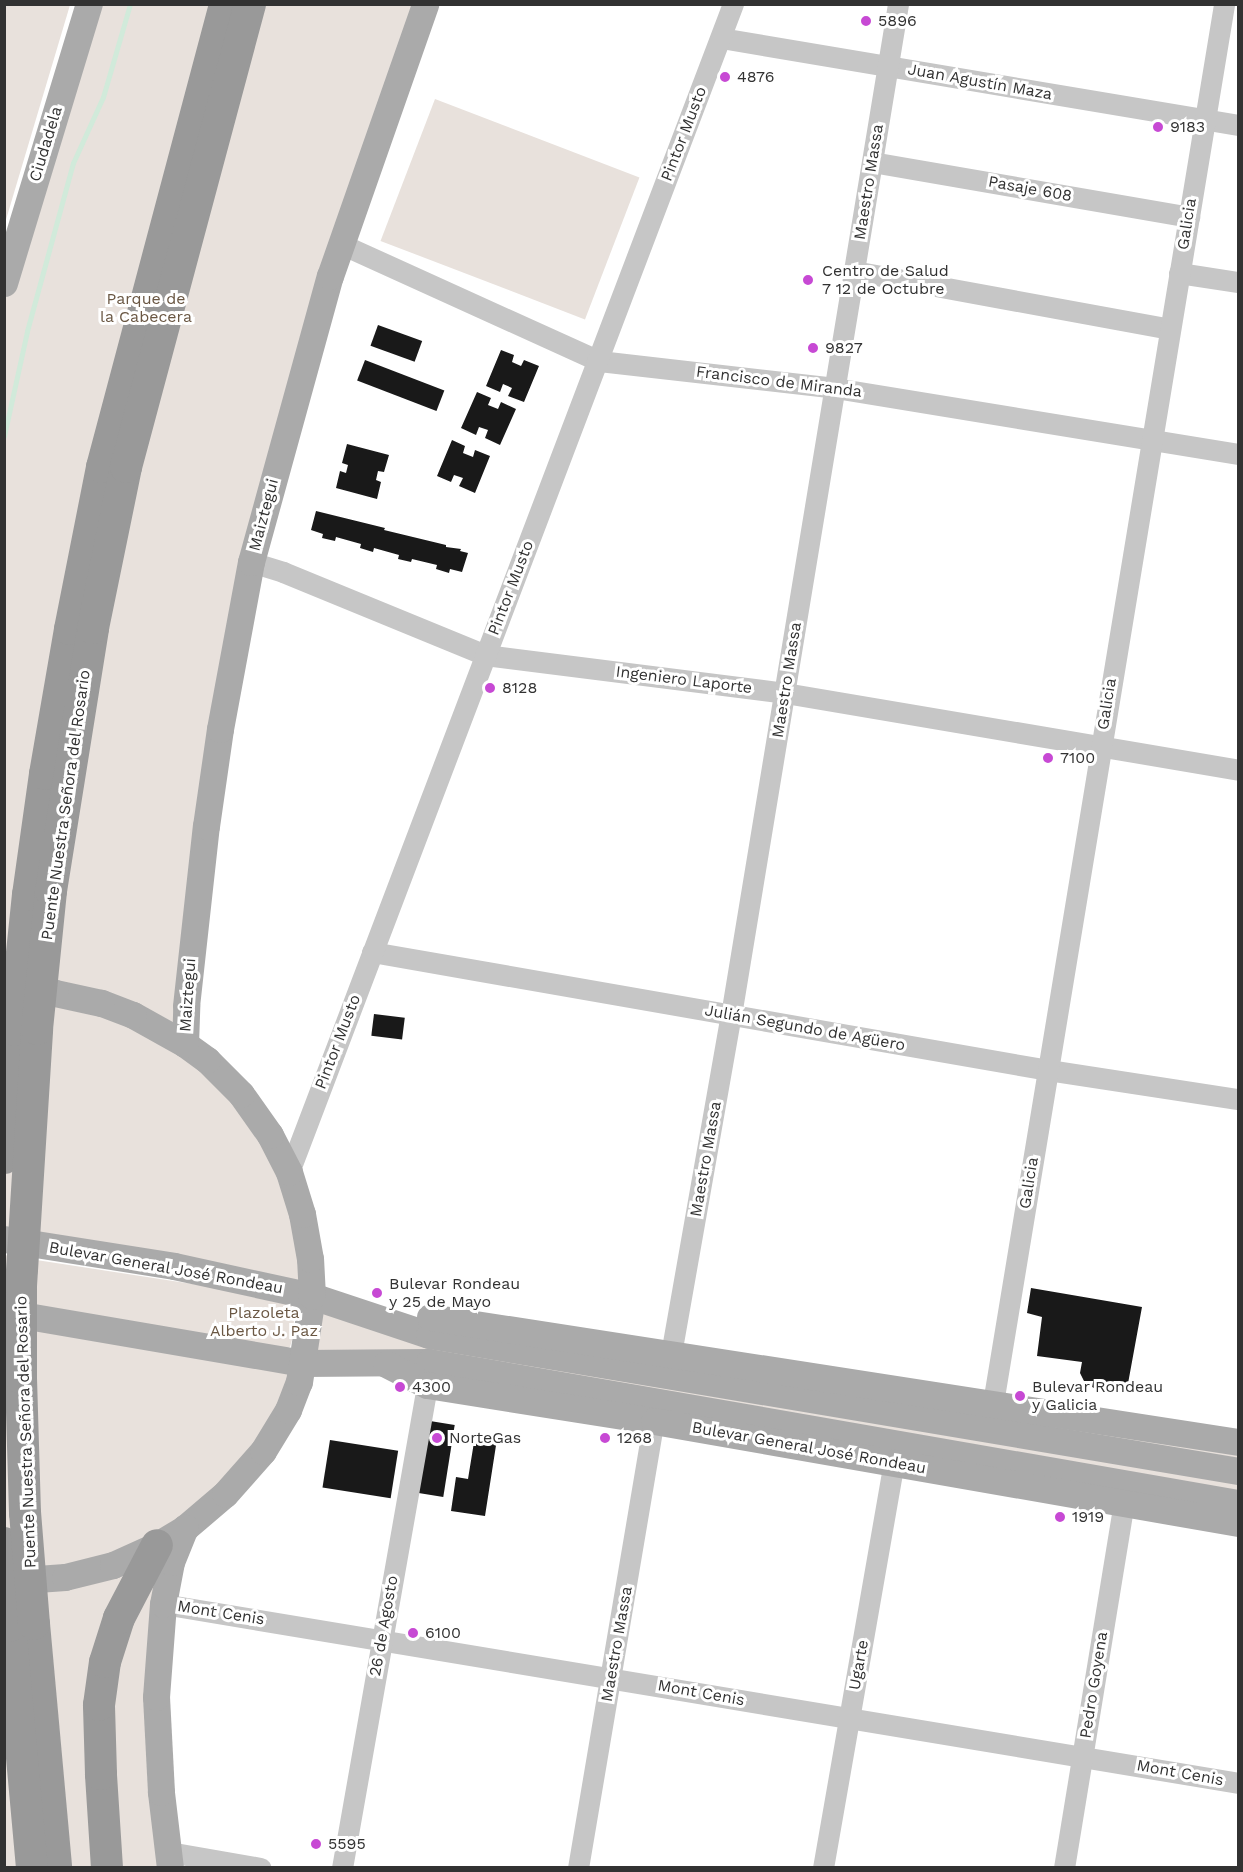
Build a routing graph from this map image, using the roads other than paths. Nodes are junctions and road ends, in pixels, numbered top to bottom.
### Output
1 (89, 4) edge
2 (225, 4) edge
3 (250, 4) edge
4 (424, 4) edge
5 (733, 4) edge
6 (898, 4) edge
7 (1224, 4) edge
8 (721, 38) junction
9 (888, 66) junction
10 (1205, 120) junction
11 (1239, 125) edge
12 (872, 162) junction
13 (1189, 217) junction
14 (341, 244) junction
15 (854, 271) junction
16 (1179, 273) junction
17 (1239, 282) edge
18 (4, 283) edge
19 (1170, 328) junction
20 (599, 361) junction
21 (835, 388) junction
22 (1151, 439) junction
23 (1239, 454) edge
24 (251, 562) junction
25 (485, 655) junction
26 (785, 693) junction
27 (1100, 747) junction
28 (1239, 770) edge
29 (372, 952) junction
30 (4, 992) edge
31 (731, 1015) junction
32 (185, 1044) junction
33 (1048, 1070) junction
34 (1239, 1099) edge
35 (4, 1158) edge
36 (289, 1172) junction
37 (4, 1239) edge
38 (312, 1296) junction
39 (4, 1312) edge
40 (396, 1322) junction
41 (671, 1354) junction
42 (302, 1363) junction
43 (383, 1363) junction
44 (427, 1385) junction
45 (993, 1403) junction
46 (654, 1421) junction
47 (1239, 1442) edge
48 (894, 1462) junction
49 (1239, 1472) edge
50 (1124, 1503) junction
51 (1239, 1503) edge
52 (1239, 1523) edge
53 (185, 1528) junction
54 (4, 1543) edge
55 (158, 1545) junction
56 (4, 1581) edge
57 (163, 1604) junction
58 (22, 1625) junction
59 (382, 1639) junction
60 (611, 1678) junction
61 (849, 1718) junction
62 (1082, 1757) junction
63 (1239, 1783) edge
64 (170, 1860) edge
65 (32, 1868) edge
66 (56, 1868) edge
67 (107, 1868) edge
68 (261, 1868) edge
69 (342, 1868) edge
70 (578, 1868) edge
71 (823, 1868) edge
72 (1064, 1868) edge

1 - 18 main road, Ciudadela
2 - 35 highway, Puente Nuestra Señora del Rosario, bridge
3 - 58 highway, Puente Nuestra Señora del Rosario, bridge
4 - 14 main road, Maiztegui
5 - 8 street, Pintor Musto
6 - 9 street, Maestro Massa
7 - 10 street, Galicia
8 - 9 street, Juan Agustín Maza
8 - 20 street, Pintor Musto
9 - 10 street, Juan Agustín Maza
9 - 12 street, Maestro Massa
10 - 11 street, Juan Agustín Maza
10 - 13 street, Galicia
12 - 13 street, Pasaje 608
12 - 15 street, Maestro Massa
13 - 16 street, Galicia
14 - 20 street, Francisco de Miranda
14 - 24 main road, Maiztegui
15 - 19 street
15 - 21 street, Maestro Massa
16 - 17 street
16 - 19 street, Galicia
19 - 22 street, Galicia
20 - 21 street, Francisco de Miranda
20 - 25 street, Pintor Musto
21 - 22 street, Francisco de Miranda
21 - 26 street, Maestro Massa
22 - 23 street, Francisco de Miranda
22 - 27 street, Galicia
24 - 25 street, Ingeniero Laporte
24 - 32 main road, Maiztegui
25 - 26 street, Ingeniero Laporte
25 - 29 street, Pintor Musto
26 - 27 street, Ingeniero Laporte
26 - 31 street, Maestro Massa
27 - 28 street, Ingeniero Laporte
27 - 33 street, Galicia
29 - 31 street, Julián Segundo de Agüero
29 - 36 street, Pintor Musto
30 - 32 main road
31 - 33 street, Julián Segundo de Agüero
31 - 41 street, Maestro Massa
32 - 36 main road
33 - 34 street, Julián Segundo de Agüero
33 - 45 street, Galicia
36 - 38 main road
37 - 38 main road, Bulevar General José Rondeau
38 - 40 main road, Bulevar General José Rondeau
38 - 42 main road
39 - 42 main road, Bulevar General José Rondeau
40 - 41 main road, Bulevar General José Rondeau
40 - 49 main road, Bulevar General José Rondeau
41 - 45 main road, Bulevar General José Rondeau
42 - 43 main road, Bulevar General José Rondeau
42 - 53 main road
43 - 44 main road, Bulevar General José Rondeau
43 - 51 main road, Bulevar General José Rondeau
44 - 46 main road, Bulevar General José Rondeau
44 - 59 street, 26 de Agosto
45 - 47 main road, Bulevar General José Rondeau
46 - 48 main road, Bulevar General José Rondeau
46 - 60 street, Maestro Massa
48 - 50 main road, Bulevar General José Rondeau
48 - 61 street, Ugarte
50 - 52 main road, Bulevar General José Rondeau
50 - 62 street, Pedro Goyena
53 - 55 main road
53 - 57 main road
54 - 58 highway, Puente Nuestra Señora del Rosario, bridge
55 - 56 main road
55 - 67 highway
57 - 59 street, Mont Cenis
57 - 64 main road
58 - 65 highway
58 - 66 highway
59 - 60 street, Mont Cenis
59 - 69 street, 26 de Agosto
60 - 61 street, Mont Cenis
60 - 70 street, Maestro Massa
61 - 62 street, Mont Cenis
61 - 71 street, Ugarte
62 - 63 street, Mont Cenis
62 - 72 street, Pedro Goyena
64 - 68 street

